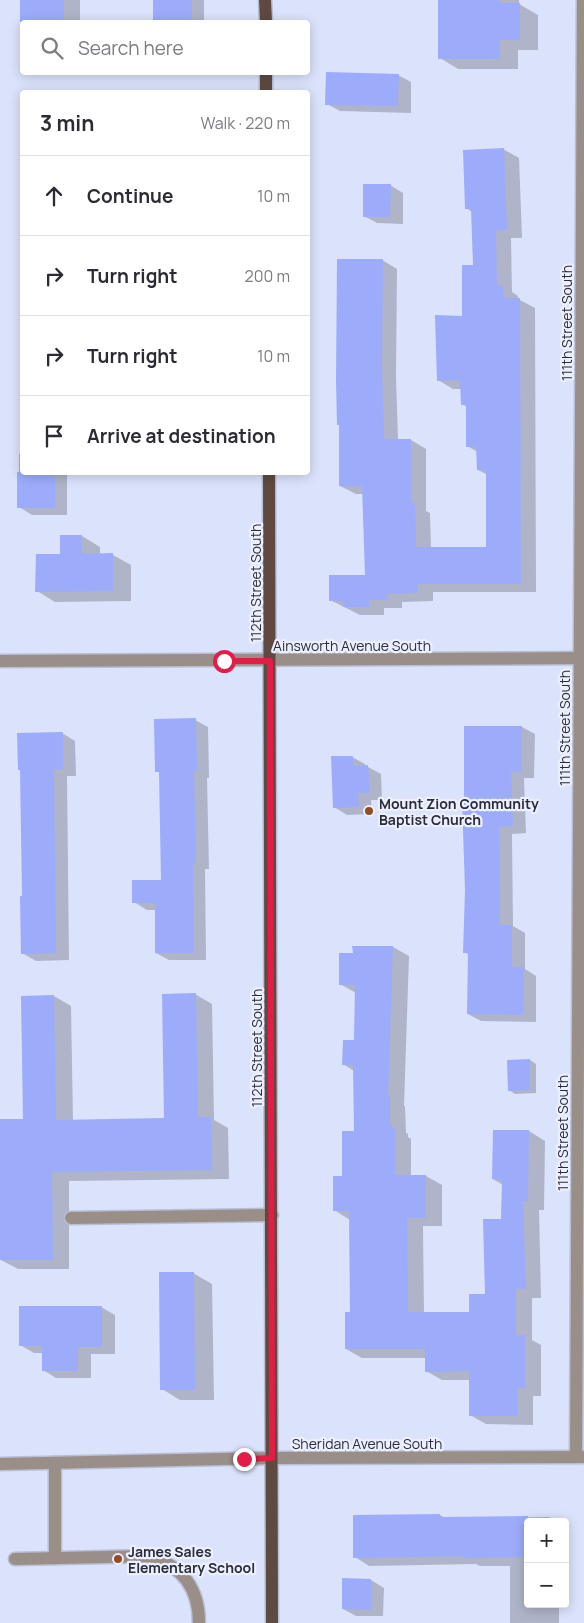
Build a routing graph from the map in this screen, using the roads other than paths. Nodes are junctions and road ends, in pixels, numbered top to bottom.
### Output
1 (265, 0) edge
2 (583, 0) edge
3 (266, 20) edge
4 (266, 75) edge
5 (266, 90) edge
6 (269, 475) edge
7 (582, 658) edge
8 (0, 661) edge
9 (270, 661) junction
10 (272, 1215) junction
11 (71, 1218) dead end
12 (580, 1457) edge
13 (272, 1458) junction
14 (55, 1463) junction
15 (0, 1464) edge
16 (55, 1558) junction
17 (16, 1559) dead end
18 (198, 1623) edge
19 (272, 1623) edge

1 - 3 main road
2 - 7 street, 111th Street South
4 - 5 main road
6 - 9 main road, 112th Street South
7 - 9 street, Ainsworth Avenue South
7 - 12 street, 111th Street South
8 - 9 street, Ainsworth Avenue South
9 - 10 main road, 112th Street South
10 - 11 street
10 - 13 main road, 112th Street South
12 - 13 street, Sheridan Avenue South
13 - 14 street, Sheridan Avenue South
13 - 19 main road, 112th Street South
14 - 15 street, Sheridan Avenue South
14 - 16 street
16 - 17 street
16 - 18 street

